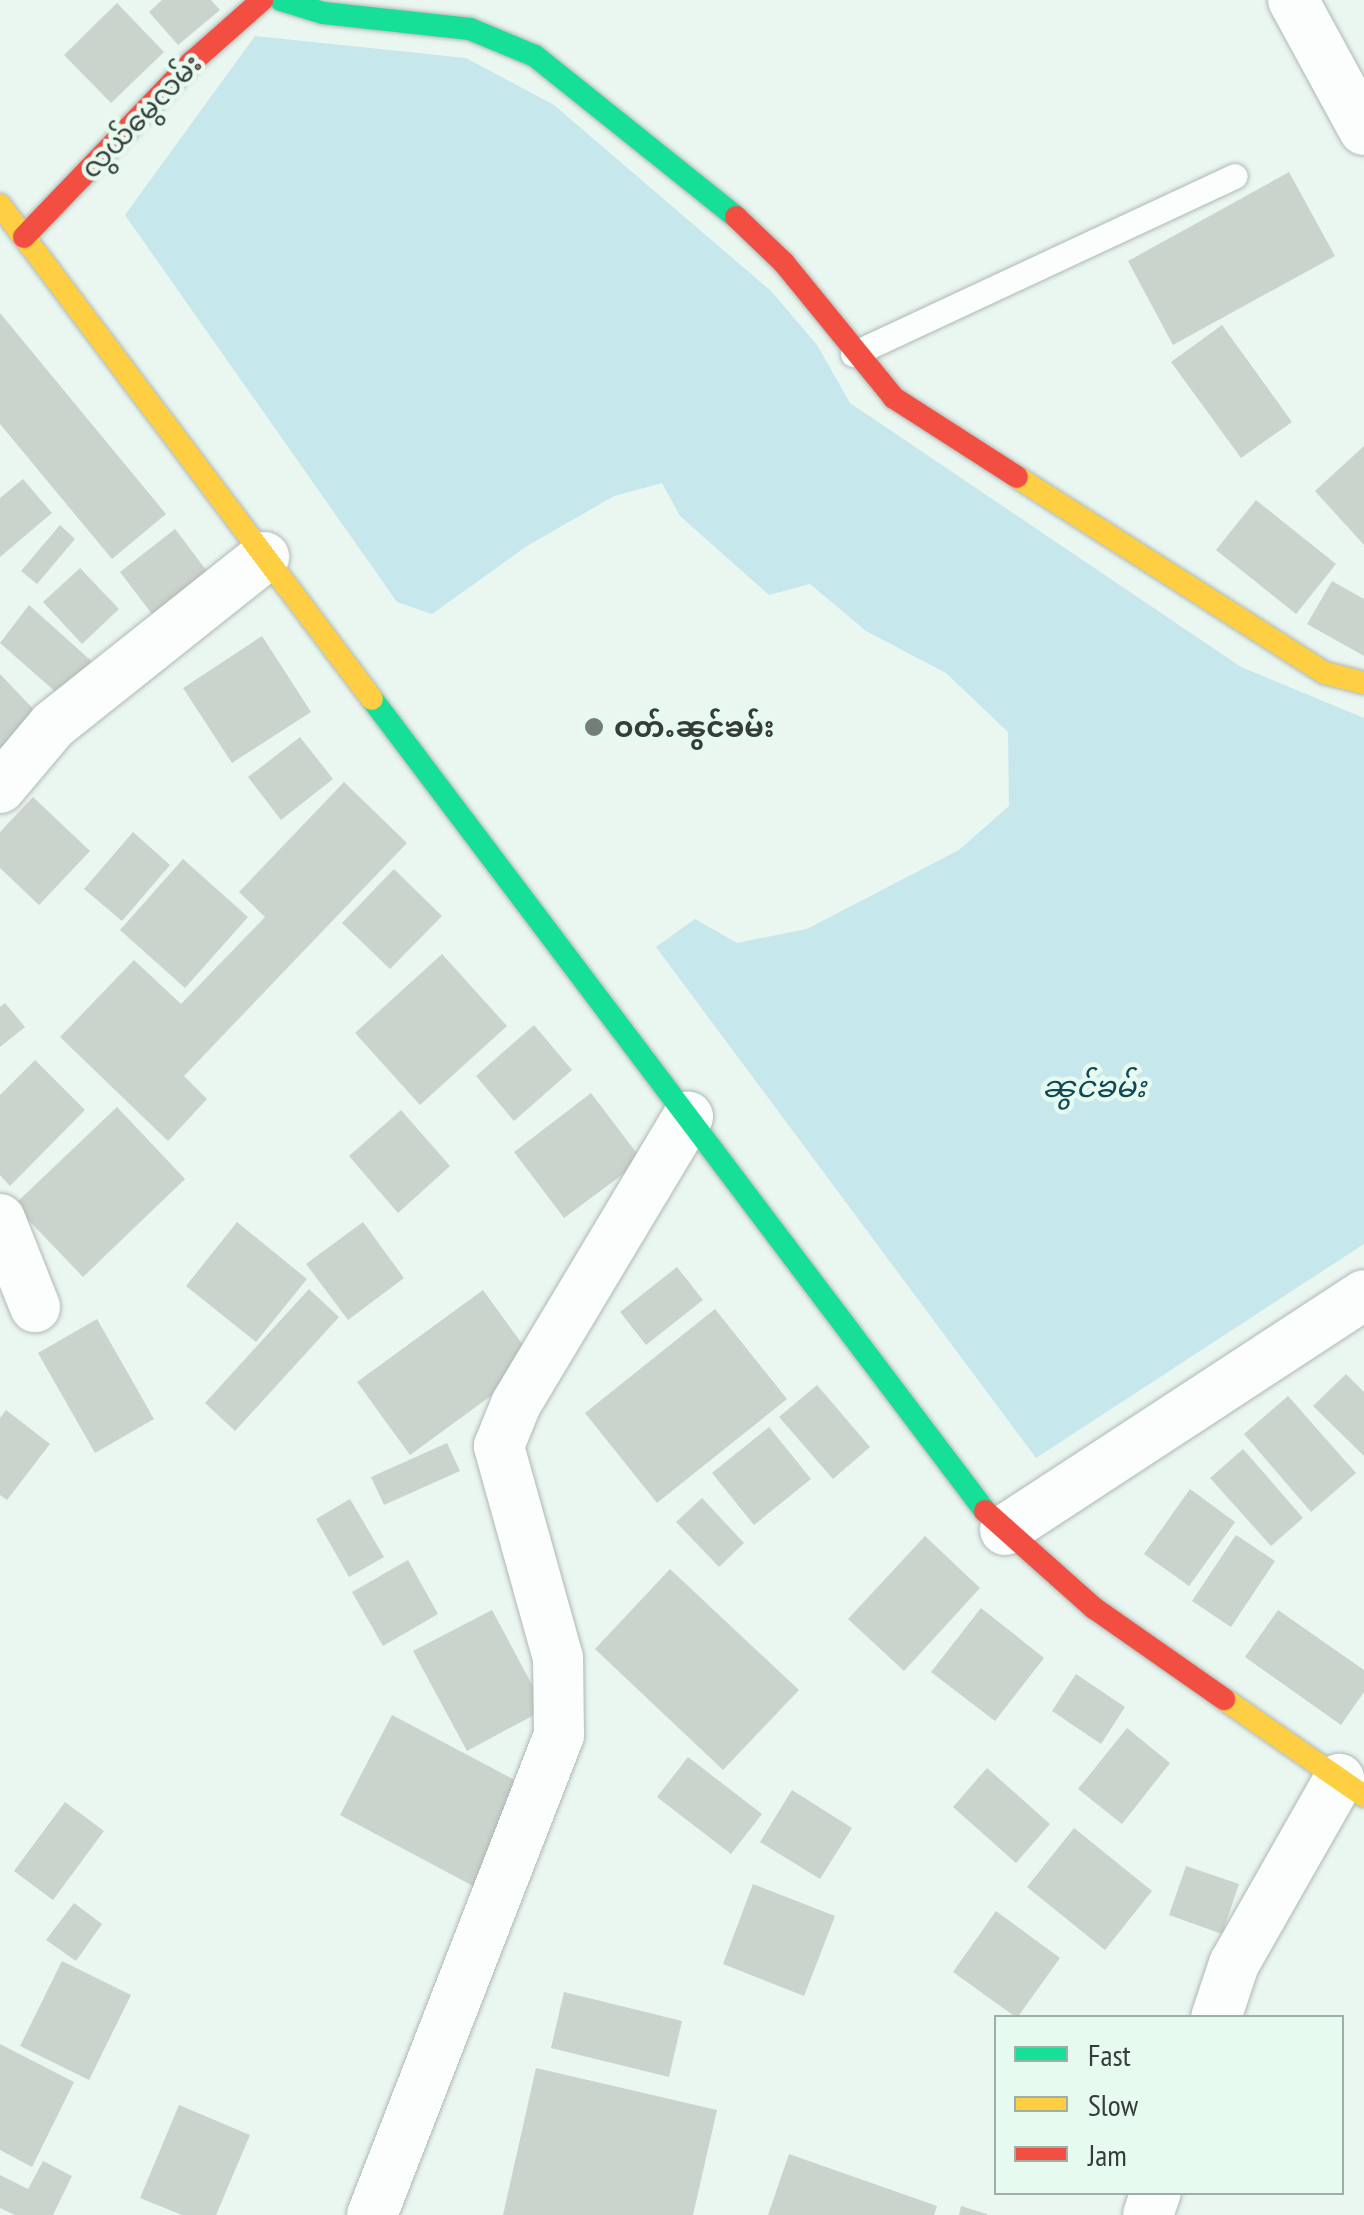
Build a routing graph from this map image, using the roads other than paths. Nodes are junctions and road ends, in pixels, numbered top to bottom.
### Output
1 (262, 0) edge
2 (281, 0) edge
3 (1292, 0) edge
4 (1364, 130) edge
5 (1234, 176) dead end
6 (0, 205) edge
7 (24, 238) junction
8 (853, 354) junction
9 (264, 557) junction
10 (1364, 683) edge
11 (0, 788) edge
12 (688, 1117) junction
13 (0, 1219) edge
14 (1364, 1295) edge
15 (35, 1307) dead end
16 (1005, 1530) junction
17 (1352, 1788) edge
18 (1217, 2015) edge
19 (372, 2215) edge

1 - 7 main road, လွယ်မွေလမ်း
2 - 8 main road
3 - 4 street
5 - 8 lane
6 - 7 main road
7 - 9 main road
8 - 10 main road
9 - 11 street
9 - 12 main road
12 - 16 main road
12 - 19 street
13 - 15 street
14 - 16 street
16 - 17 main road
17 - 18 street

